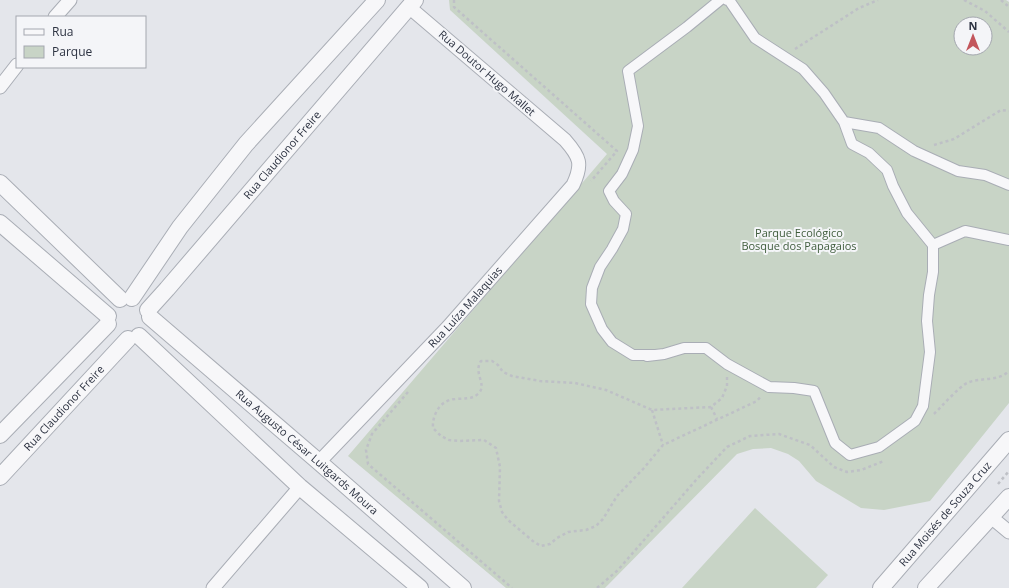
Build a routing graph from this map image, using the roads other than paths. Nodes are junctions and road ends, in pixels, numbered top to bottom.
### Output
1 (70, 0) edge
2 (378, 0) edge
3 (720, 0) edge
4 (727, 0) edge
5 (412, 3) edge
6 (56, 16) edge
7 (16, 66) edge
8 (0, 87) edge
9 (844, 122) junction
10 (565, 140) joint
11 (0, 183) edge
12 (1009, 185) edge
13 (0, 223) edge
14 (1009, 240) edge
15 (933, 245) junction
16 (126, 299) junction
17 (149, 314) junction
18 (108, 320) junction
19 (133, 338) junction
20 (664, 354) junction
21 (647, 356) dead end
22 (0, 435) edge
23 (1009, 440) edge
24 (319, 462) junction
25 (0, 477) edge
26 (300, 488) junction
27 (1009, 497) edge
28 (991, 517) junction
29 (1009, 532) edge
30 (213, 588) edge
31 (420, 588) edge
32 (463, 588) edge
33 (881, 588) edge
34 (926, 588) edge

1 - 6 street
2 - 16 street
3 - 20 street
4 - 9 street
5 - 10 street, Rua Doutor Hugo Mallet
5 - 17 street, Rua Claudionor Freire
7 - 8 street
9 - 12 street
9 - 15 street
10 - 24 street, Rua Luíza Malaquias
11 - 16 street, Rua Augusto César Luitgards Moura
13 - 18 street
14 - 15 street
15 - 20 street
16 - 17 street, Rua Augusto César Luitgards Moura
16 - 18 street
17 - 19 street
17 - 24 street, Rua Augusto César Luitgards Moura
18 - 19 street
18 - 22 street
19 - 25 street, Rua Claudionor Freire
19 - 26 street
20 - 21 street
23 - 33 street, Rua Moisés de Souza Cruz
24 - 32 street, Rua Augusto César Luitgards Moura
26 - 30 street
26 - 31 street
27 - 28 street
28 - 29 street
28 - 34 street

